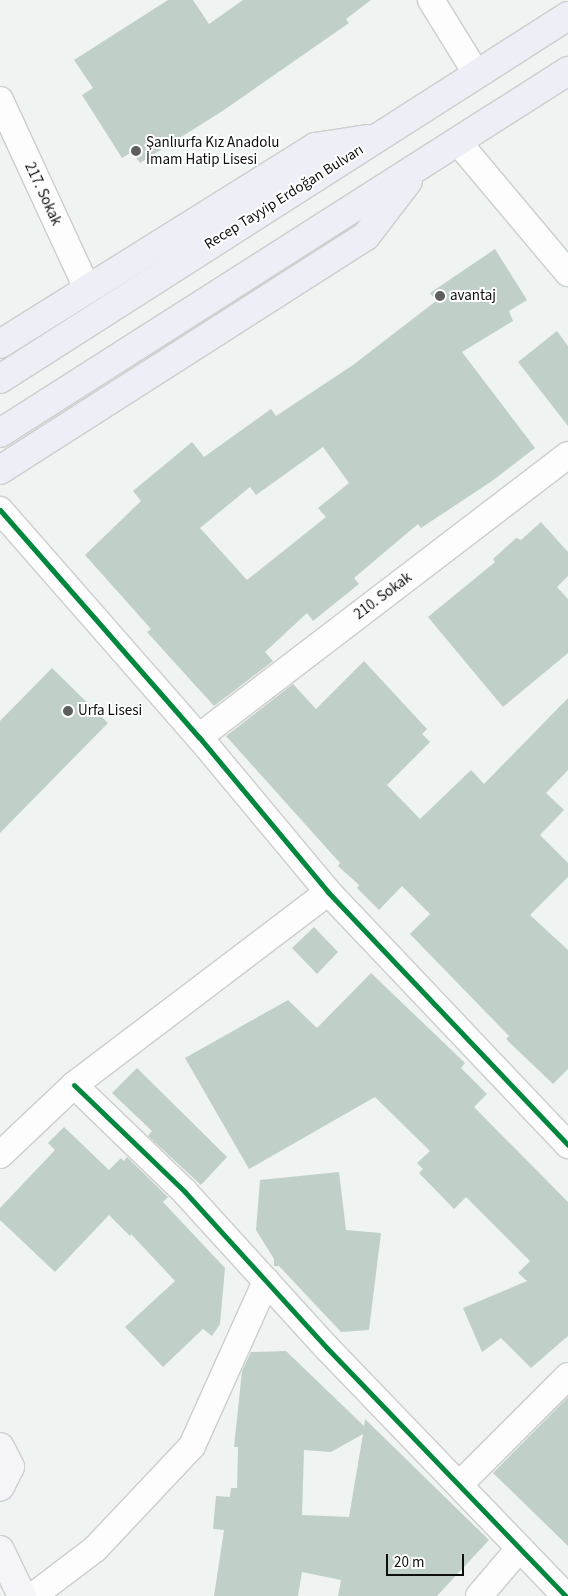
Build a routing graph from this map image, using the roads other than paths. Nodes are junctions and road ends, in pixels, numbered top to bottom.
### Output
1 (431, 0) edge
2 (568, 16) edge
3 (568, 71) edge
4 (476, 73) junction
5 (0, 100) edge
6 (378, 137) junction
7 (458, 142) junction
8 (421, 165) junction
9 (568, 273) edge
10 (87, 288) junction
11 (0, 344) edge
12 (0, 379) edge
13 (0, 432) edge
14 (568, 456) edge
15 (0, 470) edge
16 (0, 510) edge
17 (199, 737) junction
18 (328, 892) junction
19 (74, 1085) junction
20 (568, 1145) edge
21 (0, 1155) edge
22 (266, 1282) junction
23 (568, 1376) edge
24 (0, 1447) edge
25 (459, 1485) junction
26 (0, 1487) edge
27 (519, 1549) junction
28 (0, 1550) edge
29 (22, 1596) edge
30 (33, 1596) edge
31 (479, 1596) edge
32 (566, 1596) edge

1 - 4 street
2 - 4 highway, Recep Tayyip Erdoğan Bulvarı
3 - 7 highway
4 - 6 highway, Recep Tayyip Erdoğan Bulvarı
5 - 10 street, 217. Sokak
6 - 10 highway
6 - 12 highway, Recep Tayyip Erdoğan Bulvarı
7 - 8 highway
7 - 9 street
8 - 13 highway
8 - 15 highway
10 - 11 highway
14 - 17 street, 210. Sokak
16 - 17 street
17 - 18 street
18 - 19 street
18 - 20 street
19 - 21 street
19 - 22 street
22 - 25 street
22 - 30 street
23 - 25 street
24 - 26 main road
25 - 27 street
27 - 31 street
27 - 32 street
28 - 29 main road

